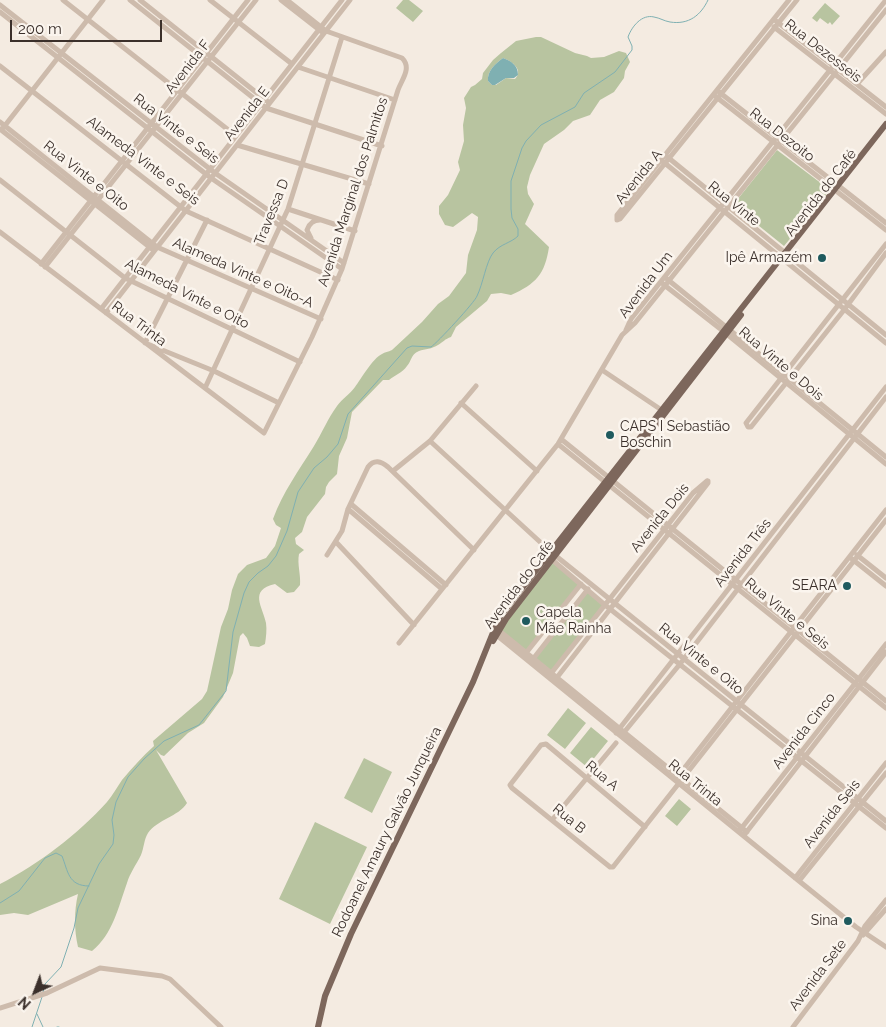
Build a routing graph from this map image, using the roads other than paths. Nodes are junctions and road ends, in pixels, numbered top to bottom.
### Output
1 (63, 0) edge
2 (103, 0) edge
3 (130, 0) edge
4 (140, 0) edge
5 (210, 0) edge
6 (248, 0) edge
7 (256, 0) edge
8 (281, 0) edge
9 (288, 0) edge
10 (342, 0) edge
11 (350, 0) edge
12 (789, 0) edge
13 (797, 0) edge
14 (886, 0) edge
15 (0, 4) edge
16 (886, 10) edge
17 (0, 12) edge
18 (88, 20) junction
19 (236, 20) junction
20 (771, 22) junction
21 (777, 26) junction
22 (323, 30) junction
23 (342, 37) junction
24 (886, 52) edge
25 (60, 56) junction
26 (207, 57) junction
27 (292, 64) junction
28 (0, 66) edge
29 (298, 67) junction
30 (834, 70) junction
31 (329, 77) junction
32 (857, 84) junction
33 (32, 91) junction
34 (180, 92) junction
35 (714, 92) junction
36 (719, 96) junction
37 (395, 100) junction
38 (266, 104) junction
39 (886, 107) edge
40 (886, 114) edge
41 (886, 124) edge
42 (314, 125) junction
43 (1, 128) edge
44 (151, 128) junction
45 (886, 130) edge
46 (236, 136) junction
47 (776, 141) junction
48 (237, 145) junction
49 (382, 146) junction
50 (665, 159) junction
51 (124, 162) junction
52 (302, 164) junction
53 (210, 174) junction
54 (0, 180) edge
55 (369, 184) junction
56 (838, 188) junction
57 (94, 200) junction
58 (724, 207) junction
59 (288, 208) junction
60 (184, 209) junction
61 (207, 220) junction
62 (323, 221) junction
63 (886, 222) edge
64 (282, 223) junction
65 (886, 230) edge
66 (355, 231) junction
67 (0, 232) edge
68 (68, 233) junction
69 (886, 244) edge
70 (319, 245) junction
71 (153, 247) junction
72 (270, 249) junction
73 (886, 253) edge
74 (785, 256) junction
75 (186, 260) junction
76 (344, 263) junction
77 (43, 265) junction
78 (342, 269) junction
79 (128, 279) junction
80 (667, 279) junction
81 (338, 280) junction
82 (663, 284) junction
83 (251, 289) junction
84 (168, 298) junction
85 (843, 305) junction
86 (104, 311) junction
87 (321, 319) junction
88 (233, 330) junction
89 (727, 330) junction
90 (886, 335) edge
91 (145, 343) junction
92 (886, 343) edge
93 (300, 362) junction
94 (602, 370) junction
95 (214, 371) junction
96 (785, 379) junction
97 (476, 386) dead end
98 (886, 387) edge
99 (205, 388) junction
100 (886, 397) edge
101 (279, 403) junction
102 (461, 403) junction
103 (664, 411) junction
104 (851, 432) junction
105 (264, 433) joint
106 (856, 436) junction
107 (430, 441) junction
108 (559, 442) junction
109 (886, 457) edge
110 (886, 464) edge
111 (393, 472) junction
112 (537, 472) junction
113 (610, 482) junction
114 (350, 507) junction
115 (505, 510) junction
116 (886, 510) edge
117 (886, 520) edge
118 (668, 530) junction
119 (336, 542) junction
120 (474, 550) junction
121 (327, 555) dead end
122 (552, 556) junction
123 (854, 557) junction
124 (886, 578) edge
125 (580, 584) junction
126 (737, 585) junction
127 (886, 586) edge
128 (444, 587) junction
129 (588, 589) junction
130 (607, 602) junction
131 (612, 606) junction
132 (414, 625) junction
133 (496, 631) junction
134 (795, 632) junction
135 (399, 643) dead end
136 (886, 644) edge
137 (486, 650) joint
138 (886, 652) edge
139 (526, 653) junction
140 (676, 657) junction
141 (534, 659) junction
142 (681, 661) junction
143 (549, 676) junction
144 (555, 680) junction
145 (859, 683) junction
146 (886, 701) edge
147 (737, 706) junction
148 (886, 708) edge
149 (620, 732) junction
150 (616, 742) dead end
151 (801, 757) junction
152 (886, 763) edge
153 (886, 773) edge
154 (587, 778) junction
155 (679, 780) junction
156 (512, 788) joint
157 (859, 803) junction
158 (552, 820) junction
159 (886, 821) edge
160 (645, 827) junction
161 (886, 828) edge
162 (743, 832) junction
163 (797, 880) junction
164 (886, 900) edge
165 (886, 909) edge
166 (863, 934) junction
167 (886, 947) edge
168 (0, 1008) edge
169 (221, 1027) edge
170 (318, 1027) edge
171 (793, 1027) edge

1 - 18 street
2 - 18 street
3 - 26 street
4 - 26 street
5 - 19 street
6 - 19 street, Avenida F
7 - 19 street, Avenida F
8 - 22 street
9 - 22 street
10 - 22 street, Avenida E
11 - 22 street, Avenida E
12 - 20 street, Avenida A
13 - 21 street, Avenida A
14 - 30 street, Avenida Um
15 - 25 street, Rua Vinte e Seis
16 - 30 street, Avenida Um
17 - 25 street, Rua Vinte e Seis
18 - 25 street
18 - 34 street
19 - 26 street, Avenida F
19 - 27 street
20 - 21 street, Rua Dezesseis
20 - 35 street, Avenida A
21 - 30 street, Rua Dezesseis
21 - 36 street, Avenida A
22 - 23 street
22 - 27 street, Avenida E
22 - 29 street, Avenida E
23 - 31 street, Travessa D
23 - 37 street, Avenida Marginal dos Palmitos
24 - 32 street
25 - 33 street
25 - 44 street, Rua Vinte e Seis
26 - 34 street, Avenida F
26 - 38 street
27 - 38 street, Avenida E
28 - 33 street, Alameda Vinte e Seis
29 - 31 street
29 - 38 street, Avenida E
30 - 32 street, Rua Dezesseis
30 - 40 street, Rua Dezesseis
30 - 47 street, Avenida Um
31 - 37 street
31 - 42 street, Travessa D
32 - 39 street, Rua Dezesseis
33 - 43 street
33 - 51 street, Alameda Vinte e Seis
34 - 44 street, Avenida F
34 - 46 street
35 - 36 street, Rua Dezoito
35 - 50 street, Avenida A
36 - 47 street, Rua Dezoito
36 - 50 street, Avenida A
37 - 49 street, Avenida Marginal dos Palmitos
38 - 42 street
38 - 46 street, Avenida E
38 - 48 street, Avenida E
41 - 56 main road, Avenida do Café
42 - 49 street
42 - 52 street, Travessa D
43 - 57 street, Rua Vinte e Oito
44 - 51 street, Avenida F
44 - 53 street, Rua Vinte e Seis
45 - 56 main road, Avenida do Café
46 - 53 street, Avenida E
47 - 56 street, Rua Dezoito
47 - 58 street, Avenida Um
48 - 52 street
48 - 53 street, Avenida E
49 - 55 street, Avenida Marginal dos Palmitos
50 - 50 street, Avenida A
50 - 58 street, Rua Vinte
51 - 57 street, Avenida F
51 - 60 street, Alameda Vinte e Seis
52 - 55 street
52 - 59 street, Travessa D
53 - 60 street, Avenida E
53 - 64 street, Rua Vinte e Seis
54 - 68 street, Alameda Vinte e Oito
55 - 66 street, Avenida Marginal dos Palmitos
56 - 63 street, Rua Dezoito
56 - 65 street, Rua Dezoito
56 - 74 main road, Avenida do Café
57 - 68 street, Avenida F
57 - 71 street, Rua Vinte e Oito
58 - 74 street, Rua Vinte
58 - 80 street, Avenida Um
59 - 62 street
59 - 64 street, Travessa D
60 - 61 street, Alameda Vinte e Seis
60 - 71 street, Avenida E
61 - 72 street, Alameda Vinte e Seis
61 - 75 street
62 - 66 street
62 - 70 street
64 - 70 street, Rua Vinte e Seis
64 - 72 street, Travessa D
64 - 78 street, Rua Vinte e Seis
66 - 76 street, Avenida Marginal dos Palmitos
67 - 77 street, Rua Trinta
68 - 77 street, Avenida F
68 - 79 street, Alameda Vinte e Oito
69 - 85 street
70 - 76 street, Rua Vinte e Seis
71 - 75 street, Alameda Vinte e Oito-A
71 - 79 street, Avenida E
72 - 81 street, Alameda Vinte e Seis
72 - 83 street, Travessa D
73 - 85 street
74 - 85 street, Rua Vinte
74 - 89 main road, Avenida do Café
75 - 83 street, Alameda Vinte e Oito-A
75 - 84 street
76 - 78 street, Avenida Marginal dos Palmitos
77 - 86 street, Rua Trinta
78 - 81 street, Avenida Marginal dos Palmitos
79 - 84 street, Alameda Vinte e Oito
79 - 86 street, Avenida E
80 - 82 street, Avenida Um
80 - 89 street, Rua Vinte e Dois
81 - 87 street, Avenida Marginal dos Palmitos
82 - 89 street, Rua Vinte e Dois
82 - 94 street, Avenida Um
83 - 87 street, Alameda Vinte e Oito-A
83 - 88 street, Travessa D
84 - 88 street, Alameda Vinte e Oito
84 - 91 street
85 - 90 street, Rua Vinte
85 - 92 street, Rua Vinte
85 - 96 street
86 - 91 street, Rua Trinta
87 - 93 street, Avenida Marginal dos Palmitos
88 - 93 street, Alameda Vinte e Oito
88 - 95 street, Travessa D
89 - 96 street, Rua Vinte e Dois
89 - 103 main road, Avenida do Café
91 - 95 street
91 - 99 street, Rua Trinta
93 - 101 street, Avenida Marginal dos Palmitos
94 - 103 street
94 - 108 street, Avenida Um
95 - 99 street, Travessa D
95 - 101 street
96 - 96 street
96 - 104 street, Rua Vinte e Dois
97 - 102 street
98 - 104 street, Avenida Três
99 - 105 street, Rua Trinta
100 - 106 street, Avenida Três
101 - 105 street, Avenida Marginal dos Palmitos
102 - 107 street
102 - 112 street
103 - 113 main road, Avenida do Café
104 - 106 street, Rua Vinte e Dois
104 - 126 street, Avenida Três
106 - 109 street, Rua Vinte e Dois
106 - 110 street, Rua Vinte e Dois
106 - 126 street, Avenida Três
107 - 111 street
107 - 115 street, Rua Vinte e Oito
108 - 112 street, Avenida Um
108 - 113 street, Rua Vinte e Seis
111 - 114 street
111 - 120 street
112 - 115 street, Avenida Um
113 - 118 street, Rua Vinte e Seis
113 - 122 main road, Avenida do Café
114 - 119 street
114 - 128 street
115 - 120 street, Avenida Um
115 - 122 street, Rua Vinte e Oito
116 - 123 street
117 - 123 street
118 - 118 street, Avenida Dois
118 - 126 street, Rua Vinte e Seis
118 - 130 street, Avenida Dois
118 - 131 street, Avenida Dois
119 - 121 street
119 - 132 street
120 - 128 street, Avenida Um
122 - 125 street, Rua Vinte e Oito
122 - 130 street, Rua Vinte e Oito
122 - 133 main road, Avenida do Café
123 - 124 street
123 - 127 street
123 - 134 street
125 - 129 street, Rua Vinte e Oito
125 - 139 street
126 - 134 street, Rua Vinte e Seis
126 - 140 street, Avenida Três
126 - 142 street, Avenida Três
128 - 132 street, Avenida Um
129 - 130 street, Rua Vinte e Oito
129 - 141 street
130 - 131 street, Rua Vinte e Oito
130 - 143 street, Avenida Dois
131 - 140 street, Rua Vinte e Oito
131 - 144 street, Avenida Dois
132 - 135 street, Avenida Um
133 - 137 main road, Avenida do Café
133 - 139 street, Rua Trinta
133 - 143 street, Rua Trinta
134 - 145 street, Rua Vinte e Seis
134 - 147 street
136 - 145 street, Avenida Cinco
137 - 170 main road, Rodoanel Amaury Galvão Junqueira
138 - 145 street, Avenida Cinco
139 - 141 street, Rua Trinta
140 - 142 street, Rua Vinte e Oito
140 - 149 street, Avenida Três
141 - 143 street, Rua Trinta
142 - 147 street, Rua Vinte e Oito
142 - 149 street, Avenida Três
143 - 144 street, Rua Trinta
144 - 149 street, Rua Trinta
145 - 146 street, Rua Vinte e Seis
145 - 148 street, Rua Vinte e Seis
145 - 151 street, Avenida Cinco
147 - 151 street, Rua Vinte e Oito
147 - 155 street
149 - 155 street, Rua Trinta
150 - 154 street
151 - 157 street, Rua Vinte e Oito
151 - 162 street, Avenida Cinco
152 - 157 street, Avenida Seis
153 - 157 street, Avenida Seis
154 - 156 street, Rua A
154 - 158 street
154 - 160 street, Rua A
155 - 160 street
155 - 162 street, Rua Trinta
156 - 158 street, Rua B
157 - 159 street, Rua Vinte e Oito
157 - 161 street, Rua Vinte e Oito
157 - 163 street, Avenida Seis
158 - 160 street, Rua B
162 - 163 street, Rua Trinta
163 - 166 street, Rua Trinta
164 - 166 street, Avenida Sete
165 - 166 street, Avenida Sete
166 - 167 street, Rua Trinta
166 - 171 street, Avenida Sete
168 - 169 street

